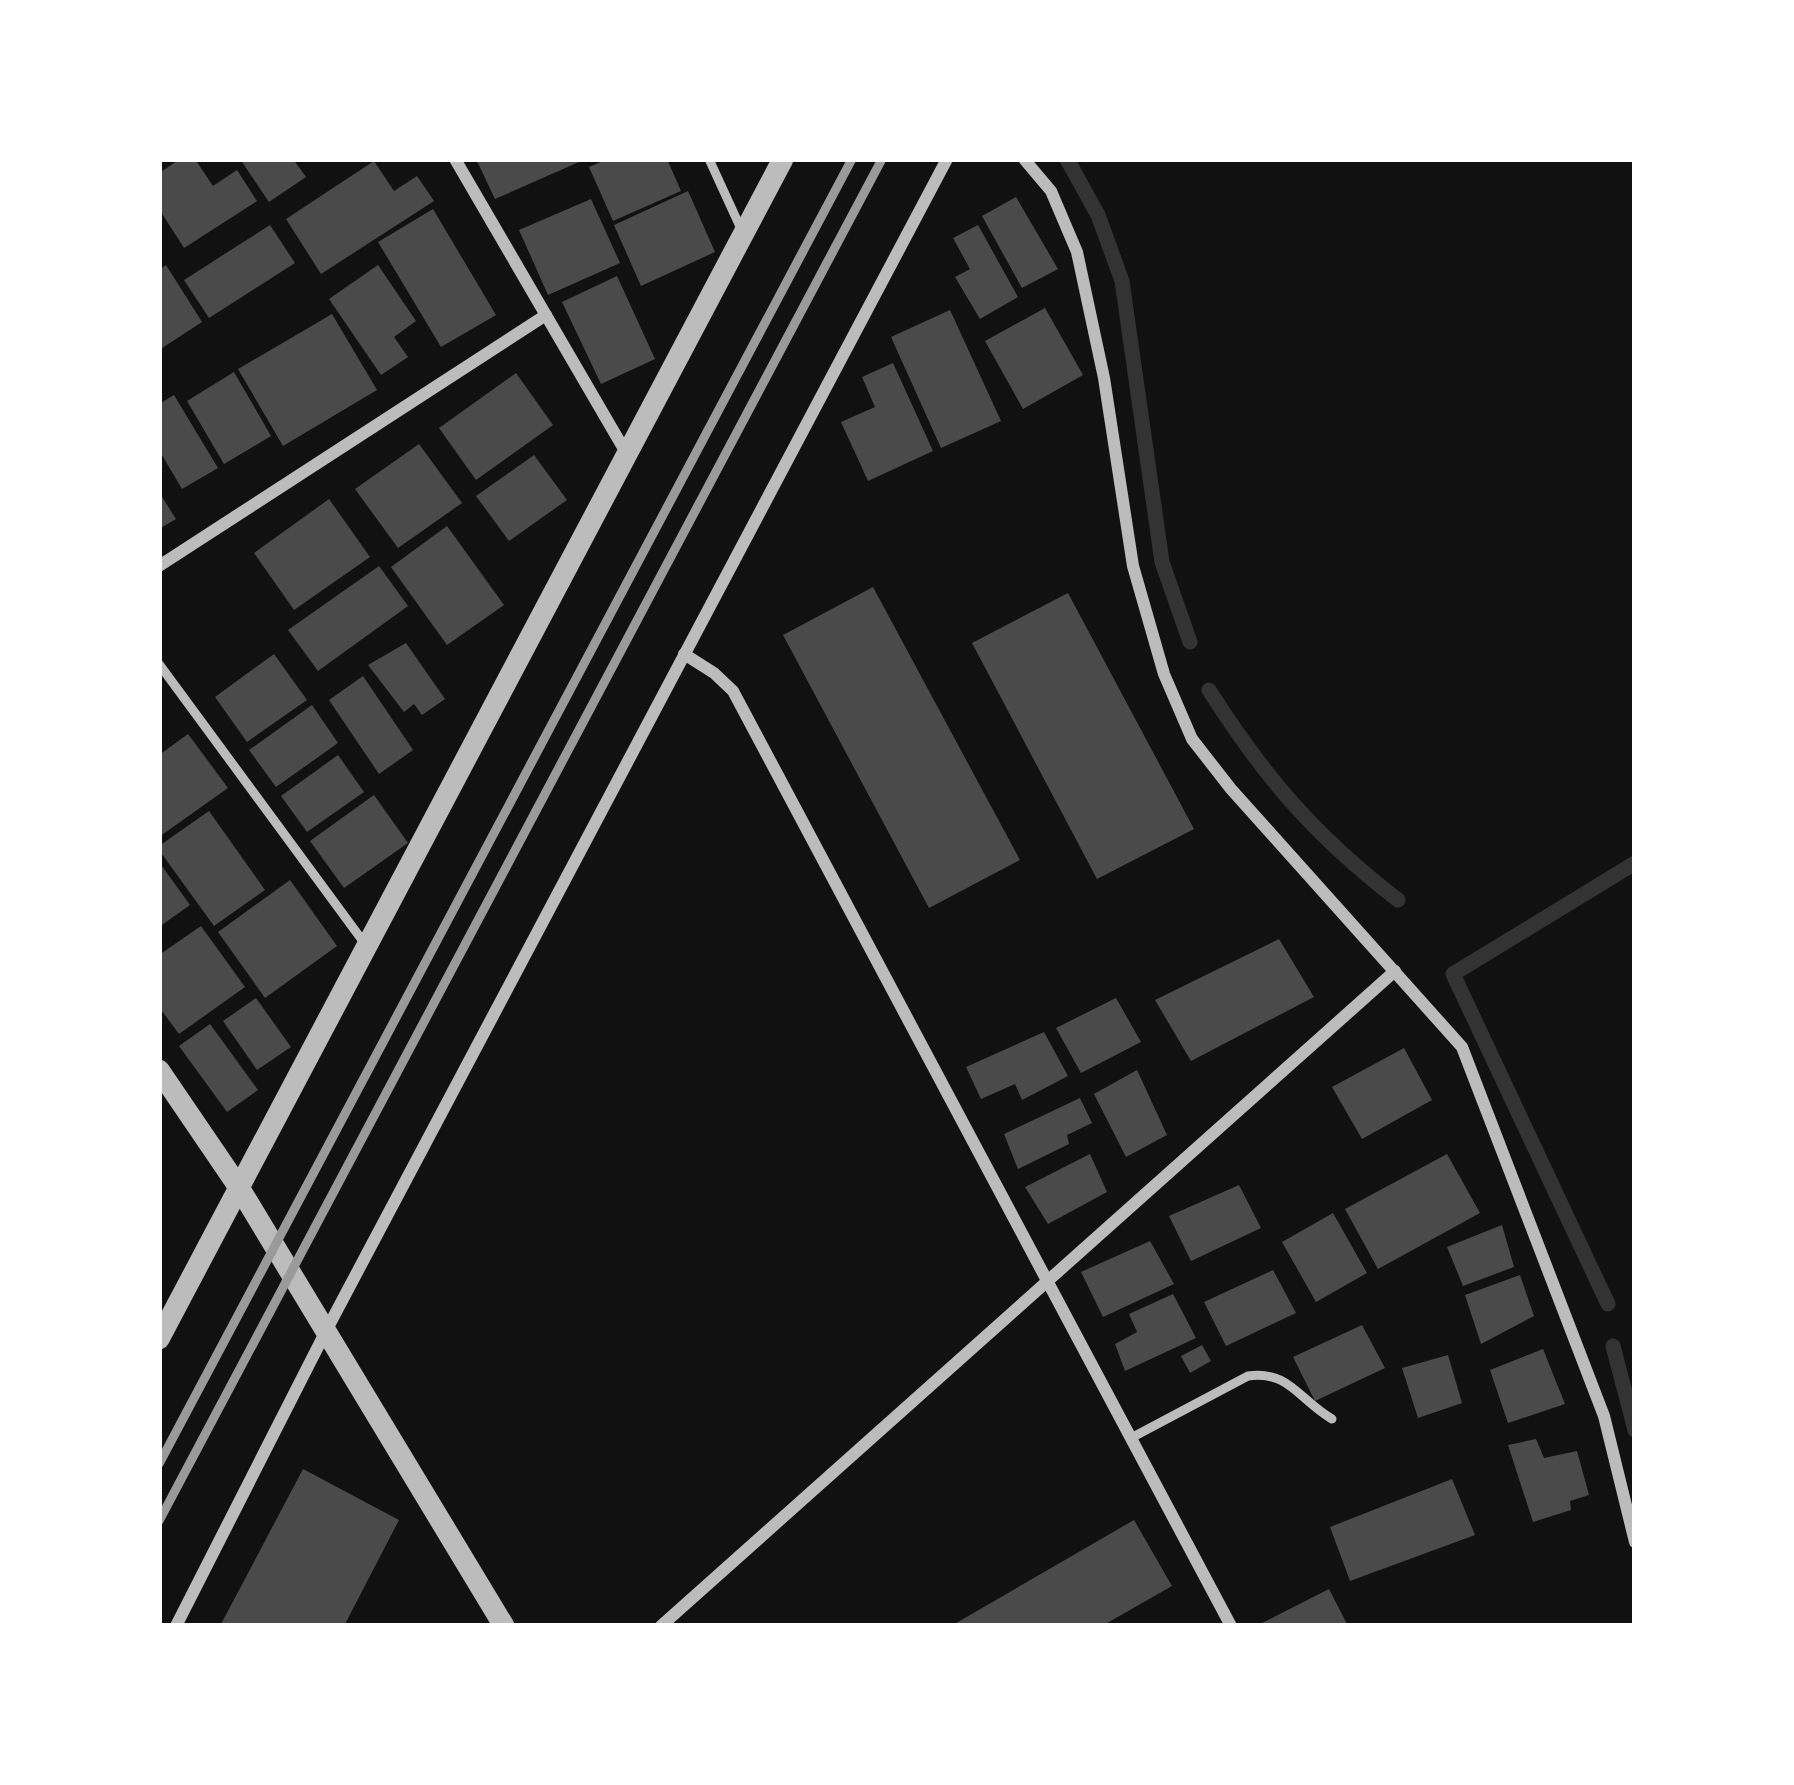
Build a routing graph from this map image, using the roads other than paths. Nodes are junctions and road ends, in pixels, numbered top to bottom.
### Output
1 (455, 159) edge
2 (709, 159) edge
3 (783, 159) edge
4 (947, 159) edge
5 (1024, 159) edge
6 (745, 236) junction
7 (546, 315) junction
8 (628, 457) junction
9 (159, 566) edge
10 (684, 654) junction
11 (159, 664) edge
12 (368, 948) junction
13 (1395, 971) junction
14 (159, 1070) edge
15 (240, 1189) junction
16 (1048, 1281) junction
17 (326, 1331) junction
18 (159, 1339) edge
19 (1333, 1419) dead end
20 (1131, 1438) junction
21 (1635, 1543) edge
22 (176, 1626) edge
23 (504, 1626) edge
24 (661, 1626) edge
25 (1232, 1626) edge

1 - 7 street
2 - 6 lane
3 - 6 street
4 - 10 street
5 - 13 street
6 - 8 street
7 - 8 street
7 - 9 street
8 - 12 street
10 - 16 street
10 - 17 street
11 - 12 lane
12 - 15 street
13 - 16 street
13 - 21 street
14 - 15 street
15 - 17 street
15 - 18 street
16 - 20 street
16 - 24 street
17 - 22 street
17 - 23 street
19 - 20 lane
20 - 25 street

